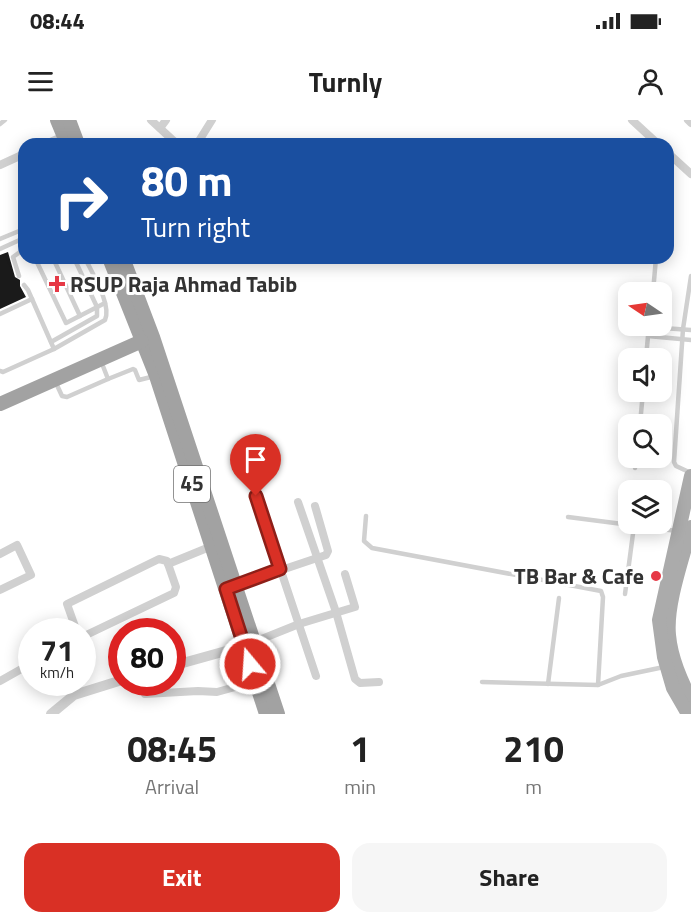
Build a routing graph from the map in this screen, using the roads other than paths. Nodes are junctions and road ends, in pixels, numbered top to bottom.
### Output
1 (5, 120) edge
2 (57, 120) edge
3 (69, 120) edge
4 (151, 120) edge
5 (166, 120) edge
6 (213, 120) edge
7 (632, 120) edge
8 (688, 120) edge
9 (691, 123) edge
10 (0, 124) edge
11 (160, 128) junction
12 (64, 138) edge
13 (76, 138) edge
14 (171, 138) edge
15 (201, 138) edge
16 (652, 138) edge
17 (18, 157) edge
18 (674, 158) edge
19 (0, 165) edge
20 (691, 174) edge
21 (18, 232) edge
22 (0, 239) edge
23 (18, 241) edge
24 (0, 249) edge
25 (18, 253) edge
26 (38, 264) edge
27 (56, 264) edge
28 (77, 264) edge
29 (88, 264) edge
30 (122, 264) edge
31 (123, 264) edge
32 (655, 264) edge
33 (20, 276) dead end
34 (691, 276) edge
35 (654, 282) edge
36 (24, 285) dead end
37 (32, 299) junction
38 (105, 303) junction
39 (97, 307) junction
40 (0, 314) edge
41 (80, 316) junction
42 (672, 329) edge
43 (683, 330) junction
44 (691, 330) edge
45 (648, 336) joint
46 (682, 339) junction
47 (691, 340) edge
48 (142, 341) junction
49 (51, 342) junction
50 (647, 348) edge
51 (54, 350) junction
52 (100, 358) junction
53 (0, 372) edge
54 (156, 376) junction
55 (54, 378) junction
56 (108, 379) junction
57 (0, 404) edge
58 (691, 475) edge
59 (256, 496) dead end
60 (298, 502) dead end
61 (315, 506) dead end
62 (366, 516) dead end
63 (568, 517) dead end
64 (618, 524) edge
65 (685, 529) edge
66 (633, 534) edge
67 (212, 546) junction
68 (0, 554) edge
69 (318, 558) junction
70 (168, 564) junction
71 (280, 569) junction
72 (345, 574) dead end
73 (231, 587) junction
74 (0, 590) edge
75 (625, 594) dead end
76 (559, 598) dead end
77 (336, 612) junction
78 (72, 618) edge
79 (299, 624) junction
80 (96, 630) edge
81 (249, 644) junction
82 (186, 662) edge
83 (666, 666) junction
84 (18, 671) edge
85 (316, 675) dead end
86 (0, 681) edge
87 (256, 681) junction
88 (379, 682) dead end
89 (482, 682) dead end
90 (108, 684) edge
91 (548, 684) junction
92 (598, 685) junction
93 (186, 692) edge
94 (691, 700) edge
95 (51, 714) edge
96 (266, 714) edge
97 (278, 714) edge
98 (688, 714) edge

1 - 10 lane
2 - 12 highway
3 - 13 highway
4 - 11 street
5 - 11 street
6 - 15 street
7 - 16 street
8 - 9 street
11 - 14 street
17 - 19 street
18 - 20 street
21 - 22 lane
23 - 24 lane
25 - 33 lane
26 - 41 lane
27 - 41 lane
28 - 39 lane
29 - 38 lane
30 - 48 highway, 45
31 - 73 highway, 45
32 - 35 lane
34 - 43 lane
36 - 37 lane
37 - 40 lane
37 - 49 lane
38 - 39 lane
38 - 51 lane
39 - 41 lane
39 - 49 lane
42 - 43 lane
43 - 44 lane
43 - 46 lane
45 - 46 lane
45 - 50 lane
46 - 47 lane
46 - 58 lane
48 - 52 highway
48 - 54 highway, 45
49 - 51 lane
51 - 53 lane
52 - 55 highway
52 - 56 lane
54 - 56 lane
54 - 67 highway, 45
55 - 56 lane
55 - 57 highway
58 - 65 main road
59 - 71 street
60 - 69 street
61 - 69 street
62 - 92 lane
63 - 64 lane
65 - 83 main road
65 - 94 main road
66 - 75 lane
67 - 70 street
67 - 73 highway, 45
68 - 74 street
69 - 71 street
69 - 77 street
70 - 78 street
70 - 80 street
71 - 73 street
71 - 79 street
72 - 77 street
73 - 81 highway, 45
76 - 91 lane
77 - 79 street
77 - 88 street
79 - 81 street
79 - 85 street
81 - 82 street
81 - 87 highway, 45
81 - 97 highway, 45
83 - 92 lane
83 - 98 main road
84 - 86 street
87 - 93 street
87 - 96 highway, 45
89 - 91 lane
90 - 95 street
91 - 92 lane

